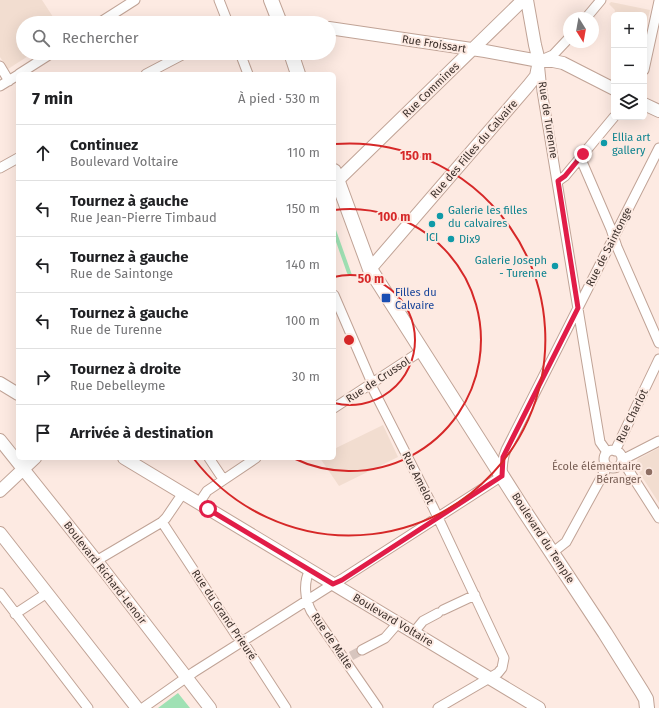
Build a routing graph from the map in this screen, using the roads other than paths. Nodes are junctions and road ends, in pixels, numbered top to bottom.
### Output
1 (135, 0) edge
2 (219, 0) edge
3 (271, 0) edge
4 (523, 0) edge
5 (527, 0) edge
6 (601, 0) edge
7 (659, 1) edge
8 (591, 12) edge
9 (110, 16) edge
10 (225, 16) edge
11 (277, 16) edge
12 (336, 29) edge
13 (563, 44) edge
14 (472, 50) junction
15 (647, 56) edge
16 (41, 60) edge
17 (173, 60) edge
18 (243, 60) edge
19 (293, 60) edge
20 (539, 61) junction
21 (0, 66) edge
22 (22, 72) edge
23 (150, 72) edge
24 (247, 72) edge
25 (297, 72) edge
26 (16, 76) edge
27 (9, 81) junction
28 (0, 86) edge
29 (611, 88) edge
30 (647, 105) edge
31 (659, 111) edge
32 (612, 120) edge
33 (659, 148) edge
34 (16, 159) edge
35 (579, 159) junction
36 (0, 168) edge
37 (336, 177) edge
38 (336, 181) edge
39 (558, 181) junction
40 (614, 238) junction
41 (370, 269) junction
42 (336, 300) edge
43 (578, 308) junction
44 (659, 343) edge
45 (421, 351) junction
46 (659, 359) edge
47 (0, 383) edge
48 (372, 383) junction
49 (16, 393) edge
50 (336, 407) edge
51 (0, 440) edge
52 (659, 441) edge
53 (611, 452) junction
54 (33, 460) edge
55 (127, 460) edge
56 (210, 460) edge
57 (253, 460) edge
58 (622, 460) junction
59 (607, 467) junction
60 (23, 469) junction
61 (502, 476) junction
62 (223, 479) junction
63 (0, 491) edge
64 (183, 493) junction
65 (198, 503) junction
66 (438, 517) junction
67 (659, 518) edge
68 (162, 522) junction
69 (0, 533) edge
70 (552, 553) junction
71 (96, 562) junction
72 (310, 570) junction
73 (333, 584) junction
74 (0, 593) edge
75 (47, 593) junction
76 (475, 595) junction
77 (306, 601) junction
78 (15, 614) junction
79 (398, 623) junction
80 (414, 632) junction
81 (242, 641) junction
82 (362, 650) tunnel mouth
83 (489, 678) junction
84 (183, 679) junction
85 (88, 708) edge
86 (138, 708) edge
87 (143, 708) edge
88 (210, 708) edge
89 (286, 708) edge
90 (378, 708) edge
91 (438, 708) edge
92 (539, 708) edge
93 (647, 708) edge

1 - 9 street
2 - 10 street
3 - 11 main road
4 - 14 street, Rue Commines
5 - 20 street, Rue de Turenne
6 - 8 street
7 - 15 street
12 - 14 street, Rue Froissart
13 - 20 street
14 - 20 street, Rue Froissart
14 - 37 street, Rue Commines
16 - 22 street
17 - 23 street
18 - 24 street
19 - 25 main road
20 - 29 street, Rue Froissart
20 - 39 street, Rue de Turenne
20 - 41 street, Rue des Filles du Calvaire
21 - 27 street
26 - 27 street
27 - 28 street
30 - 31 street
32 - 35 street
33 - 40 street, Rue de Saintonge
34 - 36 street
35 - 39 street
35 - 40 street
38 - 41 main road, Boulevard du Temple
39 - 43 street, Rue de Turenne
40 - 43 street, Rue de Saintonge
40 - 44 street
41 - 45 main road, Boulevard du Temple
42 - 48 street, Rue Amelot
43 - 53 street, Rue de Turenne
43 - 61 street, Rue de Saintonge
45 - 48 street, Rue de Crussol
45 - 61 main road, Boulevard du Temple
46 - 53 street, Rue Charlot
47 - 49 street
48 - 50 street, Rue de Crussol
48 - 66 street, Rue Amelot
51 - 60 street, Boulevard Richard-Lenoir
52 - 58 street
53 - 58 street
53 - 59 street
54 - 60 street
55 - 64 street, Boulevard Voltaire
56 - 62 street
57 - 62 street
58 - 59 street
58 - 67 street
59 - 70 street
60 - 63 street
60 - 71 street, Boulevard Richard-Lenoir
61 - 66 street
61 - 70 main road, Boulevard du Temple
62 - 65 street
64 - 65 street, Boulevard Voltaire
64 - 68 street
65 - 72 street, Boulevard Voltaire
66 - 73 street
66 - 76 street, Rue Amelot
68 - 71 street
68 - 81 street, Rue du Grand Prieuré
69 - 75 street
70 - 93 main road, Boulevard du Temple
71 - 84 street, Boulevard Richard-Lenoir
72 - 73 street, Boulevard Voltaire
72 - 77 street, Rue de Malte
73 - 77 street
73 - 79 street, Boulevard Voltaire
74 - 78 street
75 - 78 street
75 - 86 street
76 - 80 street
76 - 83 street, Rue Amelot
77 - 81 street
77 - 90 street, Rue de Malte
78 - 85 street
79 - 80 street, Boulevard Voltaire
79 - 82 street
80 - 83 street, Boulevard Voltaire
81 - 84 street
81 - 89 street, Rue du Grand Prieuré
83 - 91 street, Rue Amelot
83 - 92 street, Boulevard Voltaire
84 - 87 street
84 - 88 street, Boulevard Richard-Lenoir

